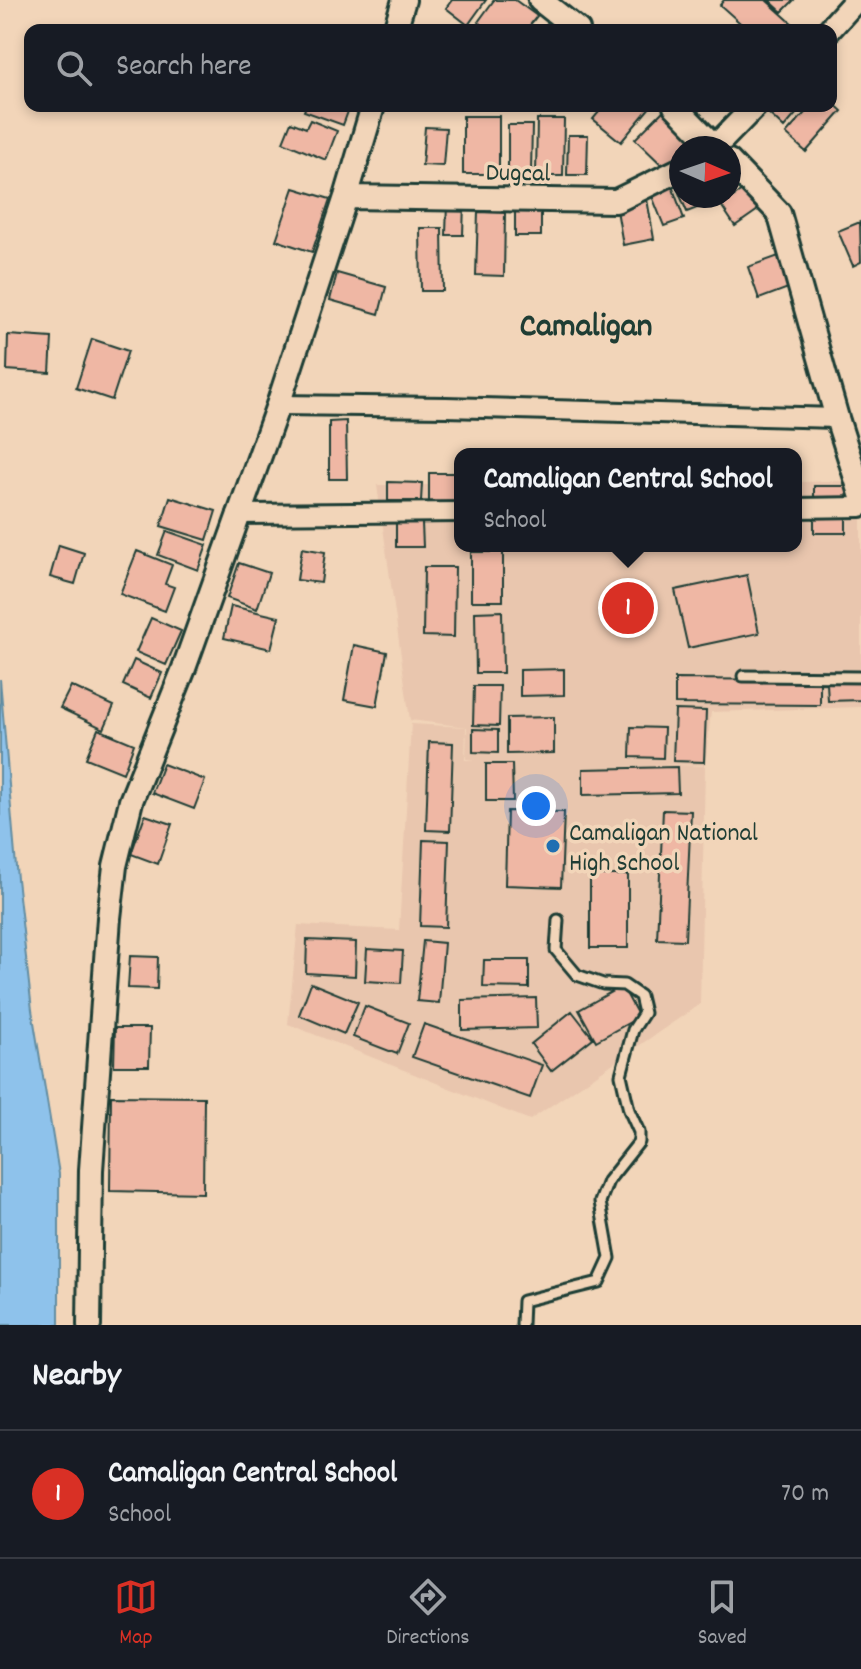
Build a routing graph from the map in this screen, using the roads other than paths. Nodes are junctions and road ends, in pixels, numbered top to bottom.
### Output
1 (404, 0) edge
2 (540, 0) edge
3 (397, 24) edge
4 (570, 24) edge
5 (371, 112) edge
6 (681, 112) edge
7 (749, 112) edge
8 (704, 136) edge
9 (726, 136) edge
10 (741, 173) edge
11 (669, 175) edge
12 (346, 197) junction
13 (278, 405) junction
14 (837, 418) junction
15 (861, 494) edge
16 (861, 507) edge
17 (802, 508) edge
18 (454, 512) edge
19 (237, 514) junction
20 (743, 676) dead end
21 (861, 677) edge
22 (558, 920) dead end
23 (89, 1325) edge
24 (522, 1325) edge

1 - 3 street
2 - 4 street
5 - 12 street
6 - 8 street
7 - 9 street
10 - 14 street
11 - 12 street, Dugcal
12 - 13 street
13 - 14 street
13 - 19 street
14 - 15 street
16 - 17 street
18 - 19 street
19 - 23 street
20 - 21 lane
22 - 24 lane

